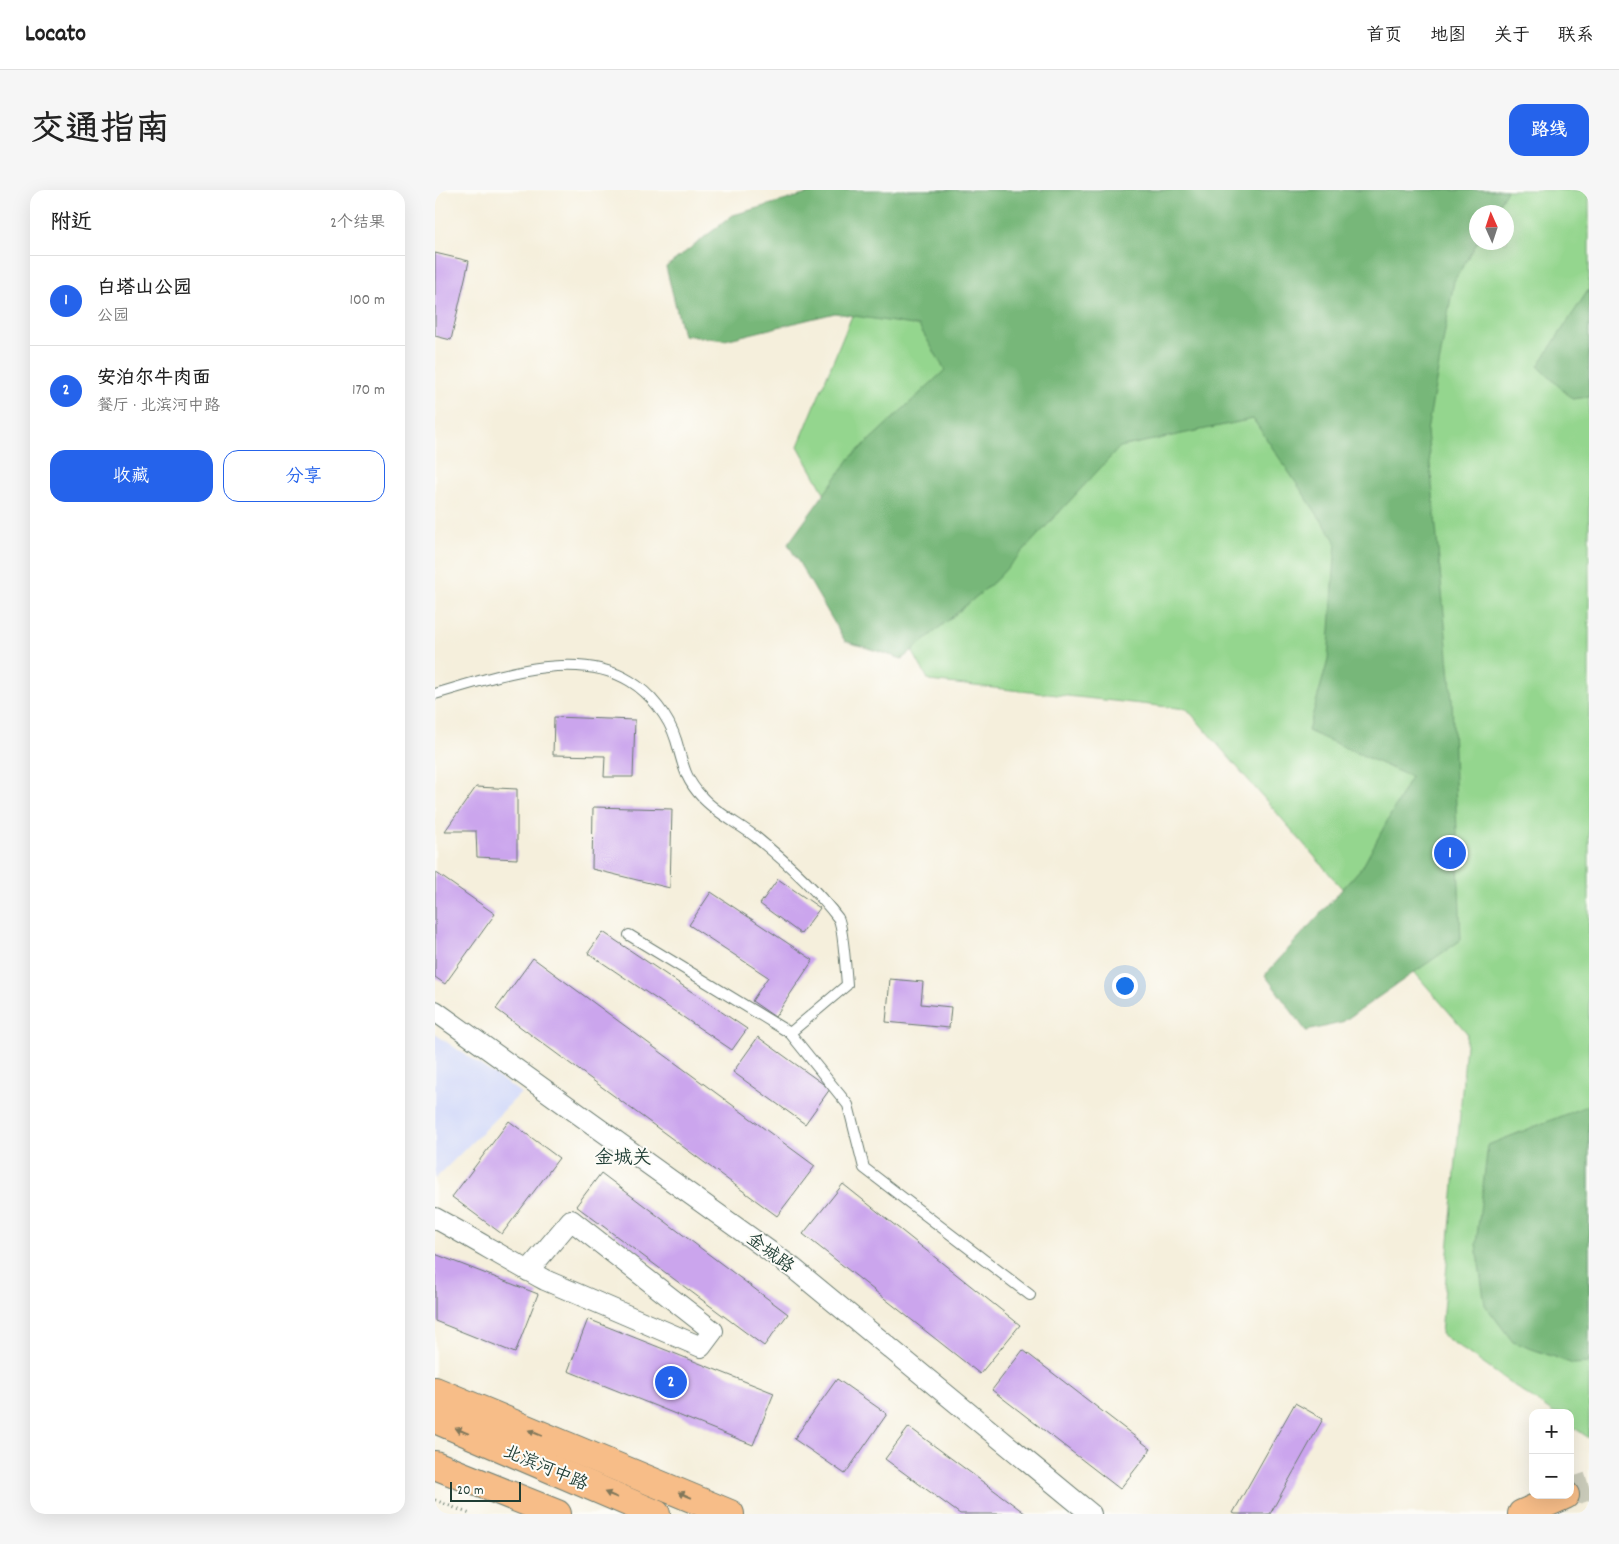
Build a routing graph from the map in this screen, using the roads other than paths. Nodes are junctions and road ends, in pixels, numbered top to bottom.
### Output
1 (435, 694) edge
2 (629, 935) dead end
3 (435, 1011) edge
4 (790, 1033) junction
5 (435, 1218) edge
6 (528, 1271) junction
7 (1030, 1294) dead end
8 (435, 1391) edge
9 (435, 1419) edge
10 (435, 1465) edge
11 (1556, 1499) edge
12 (557, 1514) edge
13 (656, 1514) edge
14 (730, 1514) edge
15 (1091, 1514) edge
16 (1522, 1514) edge

1 - 4 lane
2 - 4 lane
3 - 15 street, 金城路
4 - 7 lane
5 - 6 street
6 - 6 street
14 -> 8 main road
13 -> 9 main road, 北滨河中路
10 - 12 main road
11 - 16 main road

